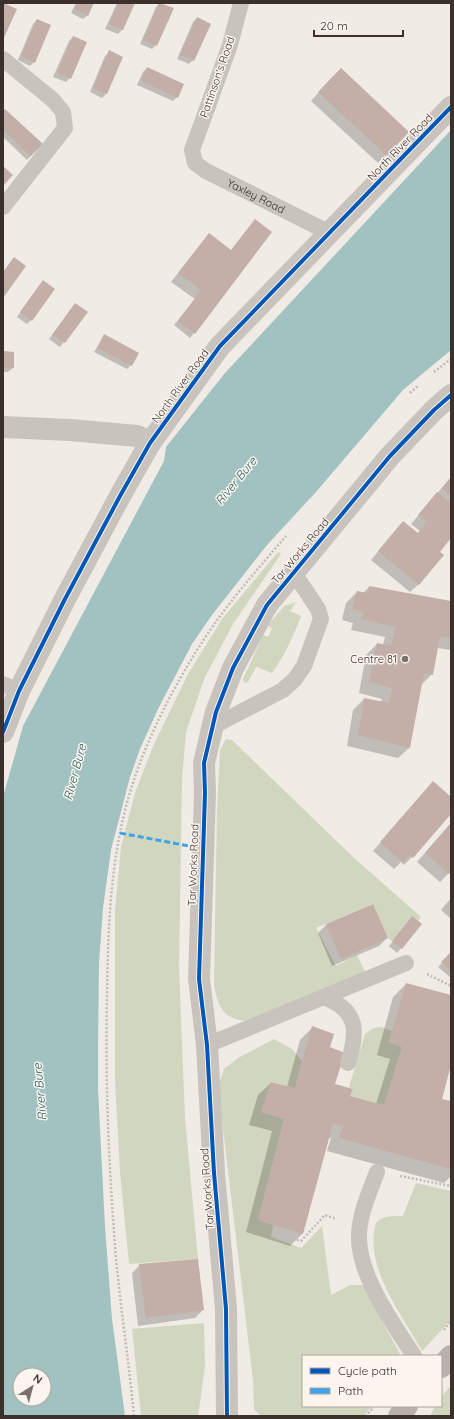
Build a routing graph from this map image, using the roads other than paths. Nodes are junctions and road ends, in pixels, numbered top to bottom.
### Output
1 (241, 3) edge
2 (3, 59) edge
3 (451, 107) edge
4 (192, 150) joint
5 (3, 207) edge
6 (330, 233) junction
7 (451, 395) edge
8 (3, 427) edge
9 (150, 443) junction
10 (294, 573) junction
11 (11, 687) edge
12 (212, 727) junction
13 (3, 732) edge
14 (406, 963) dead end
15 (323, 997) junction
16 (207, 1045) junction
17 (348, 1063) dead end
18 (377, 1172) dead end
19 (413, 1355) edge
20 (451, 1356) edge
21 (442, 1366) edge
22 (406, 1407) edge
23 (227, 1416) edge
24 (399, 1416) edge

1 - 4 lane, Pattinson's Road
2 - 5 lane
3 - 6 street, North River Road
4 - 6 lane, Yaxley Road
6 - 9 street, North River Road
7 - 10 street, Tar Works Road
8 - 9 street
9 - 11 street, North River Road
10 - 12 street, Tar Works Road
10 - 12 lane
11 - 13 street, North River Road
12 - 16 street, Tar Works Road
14 - 15 lane
15 - 16 lane
15 - 17 lane
16 - 23 street, Tar Works Road
18 - 19 lane
20 - 21 main road
22 - 24 main road

